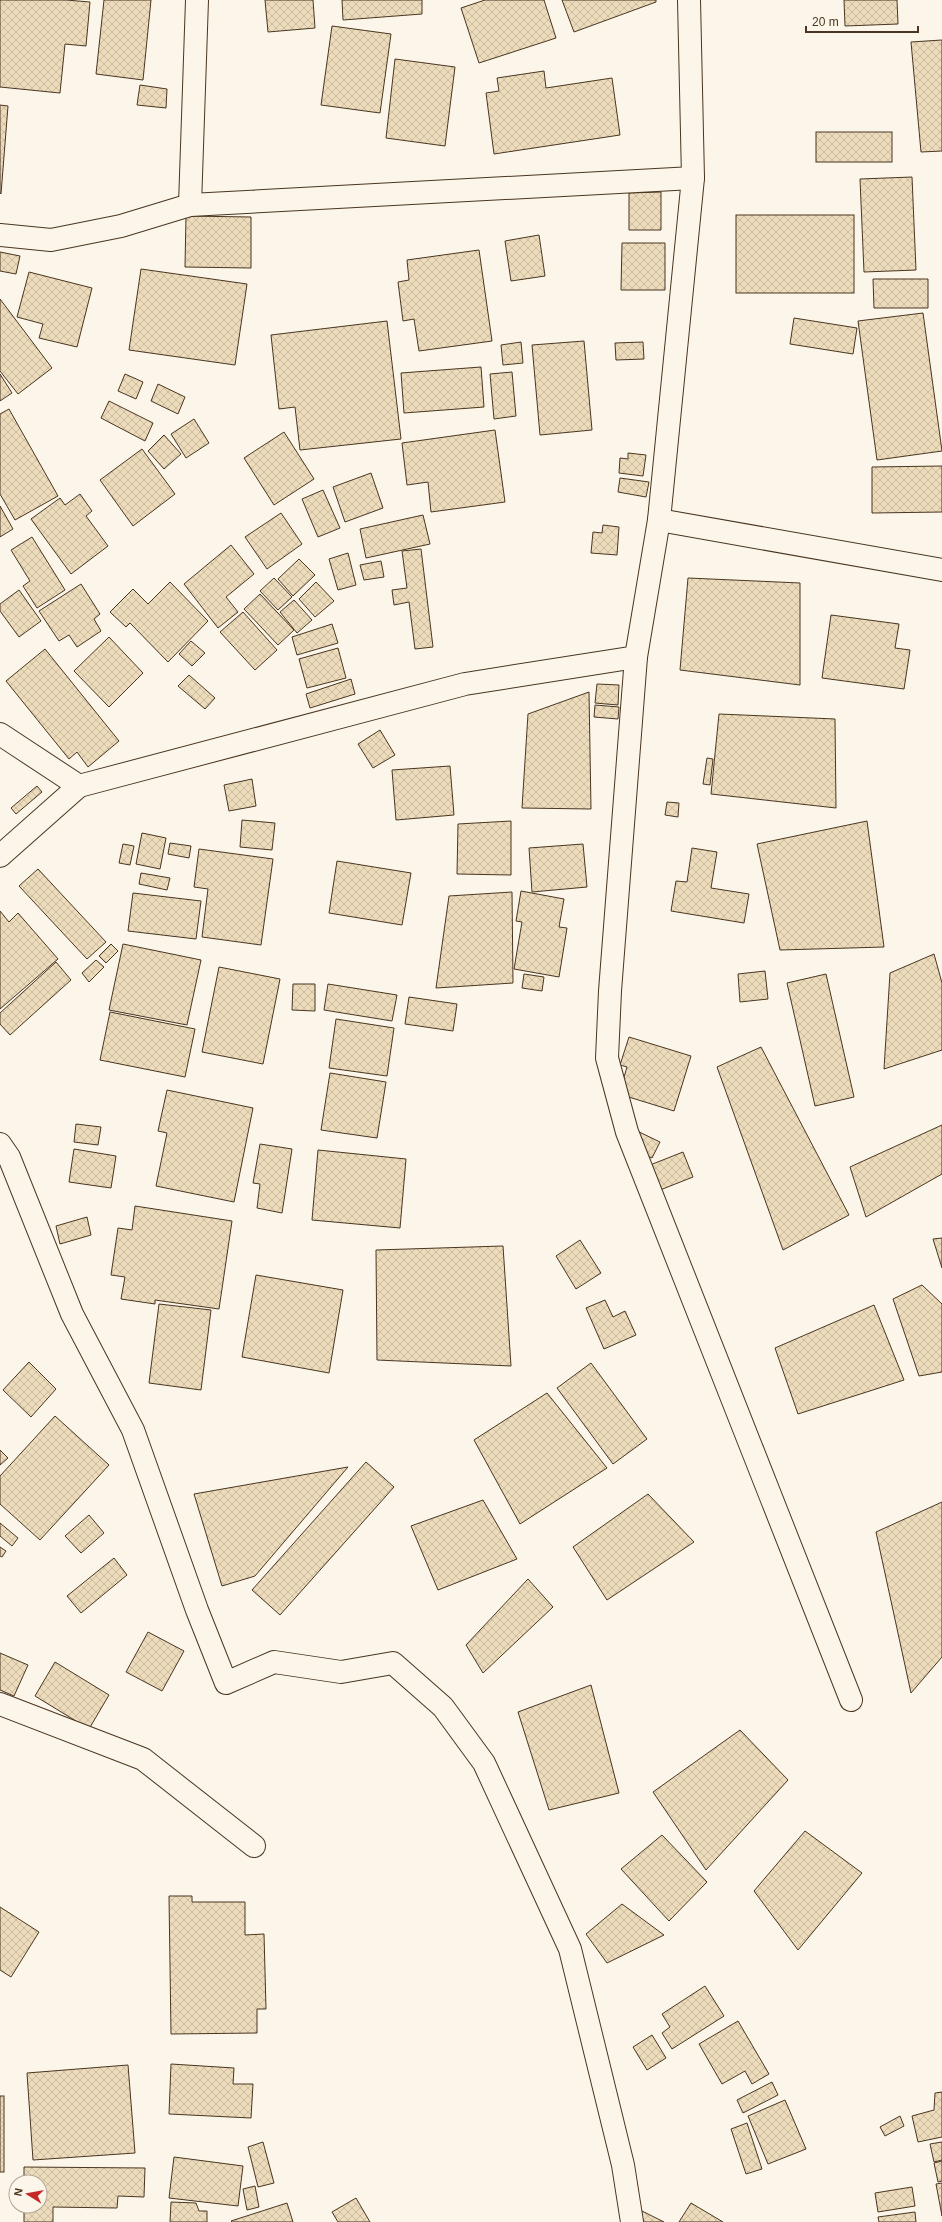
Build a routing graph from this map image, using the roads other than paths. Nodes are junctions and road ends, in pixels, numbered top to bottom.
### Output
1 (197, 0) edge
2 (689, 0) edge
3 (693, 178) junction
4 (190, 205) junction
5 (0, 236) edge
6 (659, 520) junction
7 (942, 570) edge
8 (636, 657) junction
9 (0, 734) edge
10 (79, 786) junction
11 (0, 856) edge
12 (0, 1144) edge
13 (851, 1700) dead end
14 (0, 1704) edge
15 (254, 1846) dead end
16 (632, 2222) edge

1 - 4 street
2 - 3 street
3 - 4 street
3 - 6 street
4 - 5 street
6 - 7 street
6 - 8 street
8 - 10 street
8 - 13 street
9 - 10 street
10 - 11 street
12 - 16 street
14 - 15 street

